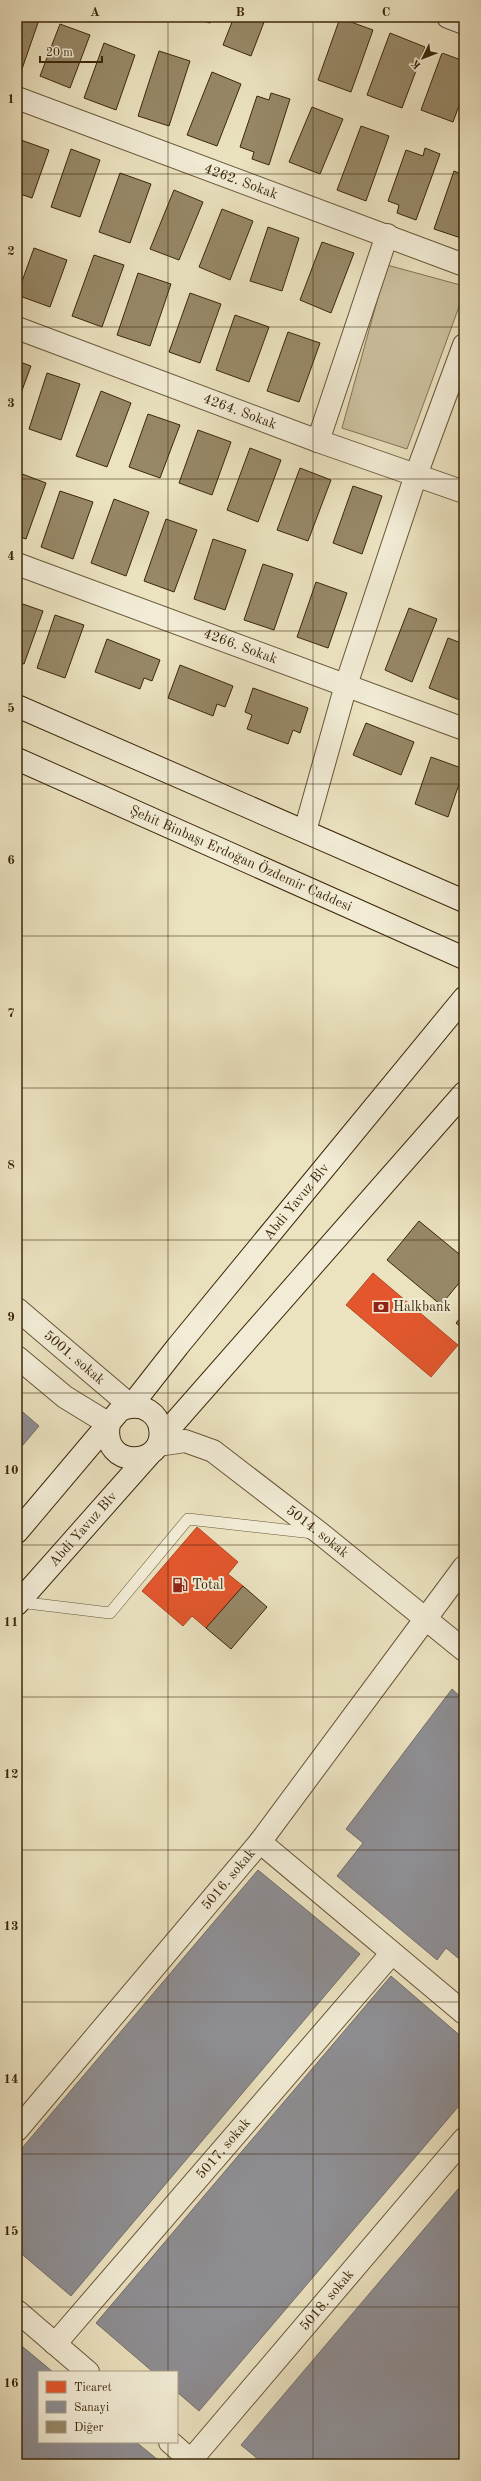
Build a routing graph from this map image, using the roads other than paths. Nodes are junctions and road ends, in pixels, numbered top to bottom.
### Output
1 (448, 17) edge
2 (464, 23) edge
3 (17, 98) edge
4 (387, 235) junction
5 (464, 265) edge
6 (17, 328) edge
7 (464, 345) edge
8 (318, 441) junction
9 (416, 475) junction
10 (464, 492) edge
11 (17, 564) edge
12 (346, 685) junction
13 (17, 706) edge
14 (464, 729) edge
15 (17, 759) edge
16 (305, 831) junction
17 (464, 901) edge
18 (464, 958) edge
19 (464, 998) edge
20 (464, 1093) edge
21 (17, 1309) edge
22 (17, 1357) edge
23 (131, 1406) junction
24 (109, 1424) junction
25 (156, 1446) junction
26 (17, 1532) edge
27 (321, 1534) junction
28 (464, 1566) edge
29 (18, 1603) edge
30 (426, 1619) junction
31 (464, 1650) edge
32 (260, 1842) junction
33 (392, 1953) junction
34 (464, 2013) edge
35 (17, 2130) edge
36 (464, 2139) edge
37 (17, 2312) edge
38 (55, 2344) junction
39 (87, 2371) edge
40 (171, 2443) edge
41 (193, 2462) edge

1 - 2 street
3 - 4 street, 4262. Sokak
4 - 5 street, 4262. Sokak
4 - 8 street
6 - 8 street, 4264. Sokak
7 - 9 street
8 - 9 street, 4264. Sokak
9 - 10 street, 4264. Sokak
9 - 12 street
11 - 12 street, 4266. Sokak
12 - 14 street, 4266. Sokak
12 - 16 street
13 - 16 street
15 - 18 street, Şehit Binbaşı Erdoğan Özdemir Caddesi
16 - 17 street
19 - 23 street, Abdi Yavuz Blv
20 - 25 street, Abdi Yavuz Blv
21 - 23 street, 5001. sokak
22 - 24 street
23 - 24 street, Abdi Yavuz Blv
23 - 25 street
24 - 25 street
24 - 26 street, Abdi Yavuz Blv
25 - 27 street, 5014. sokak
25 - 29 street, Abdi Yavuz Blv
27 - 29 lane
27 - 30 street, 5014. sokak
28 - 30 street, 5016. sokak
30 - 31 street, 5014. sokak
30 - 32 street, 5016. sokak
32 - 33 street
32 - 35 street, 5016. sokak
33 - 34 street
33 - 38 street, 5017. sokak
36 - 41 street, 5018. sokak
37 - 38 street
38 - 39 street
40 - 41 street

